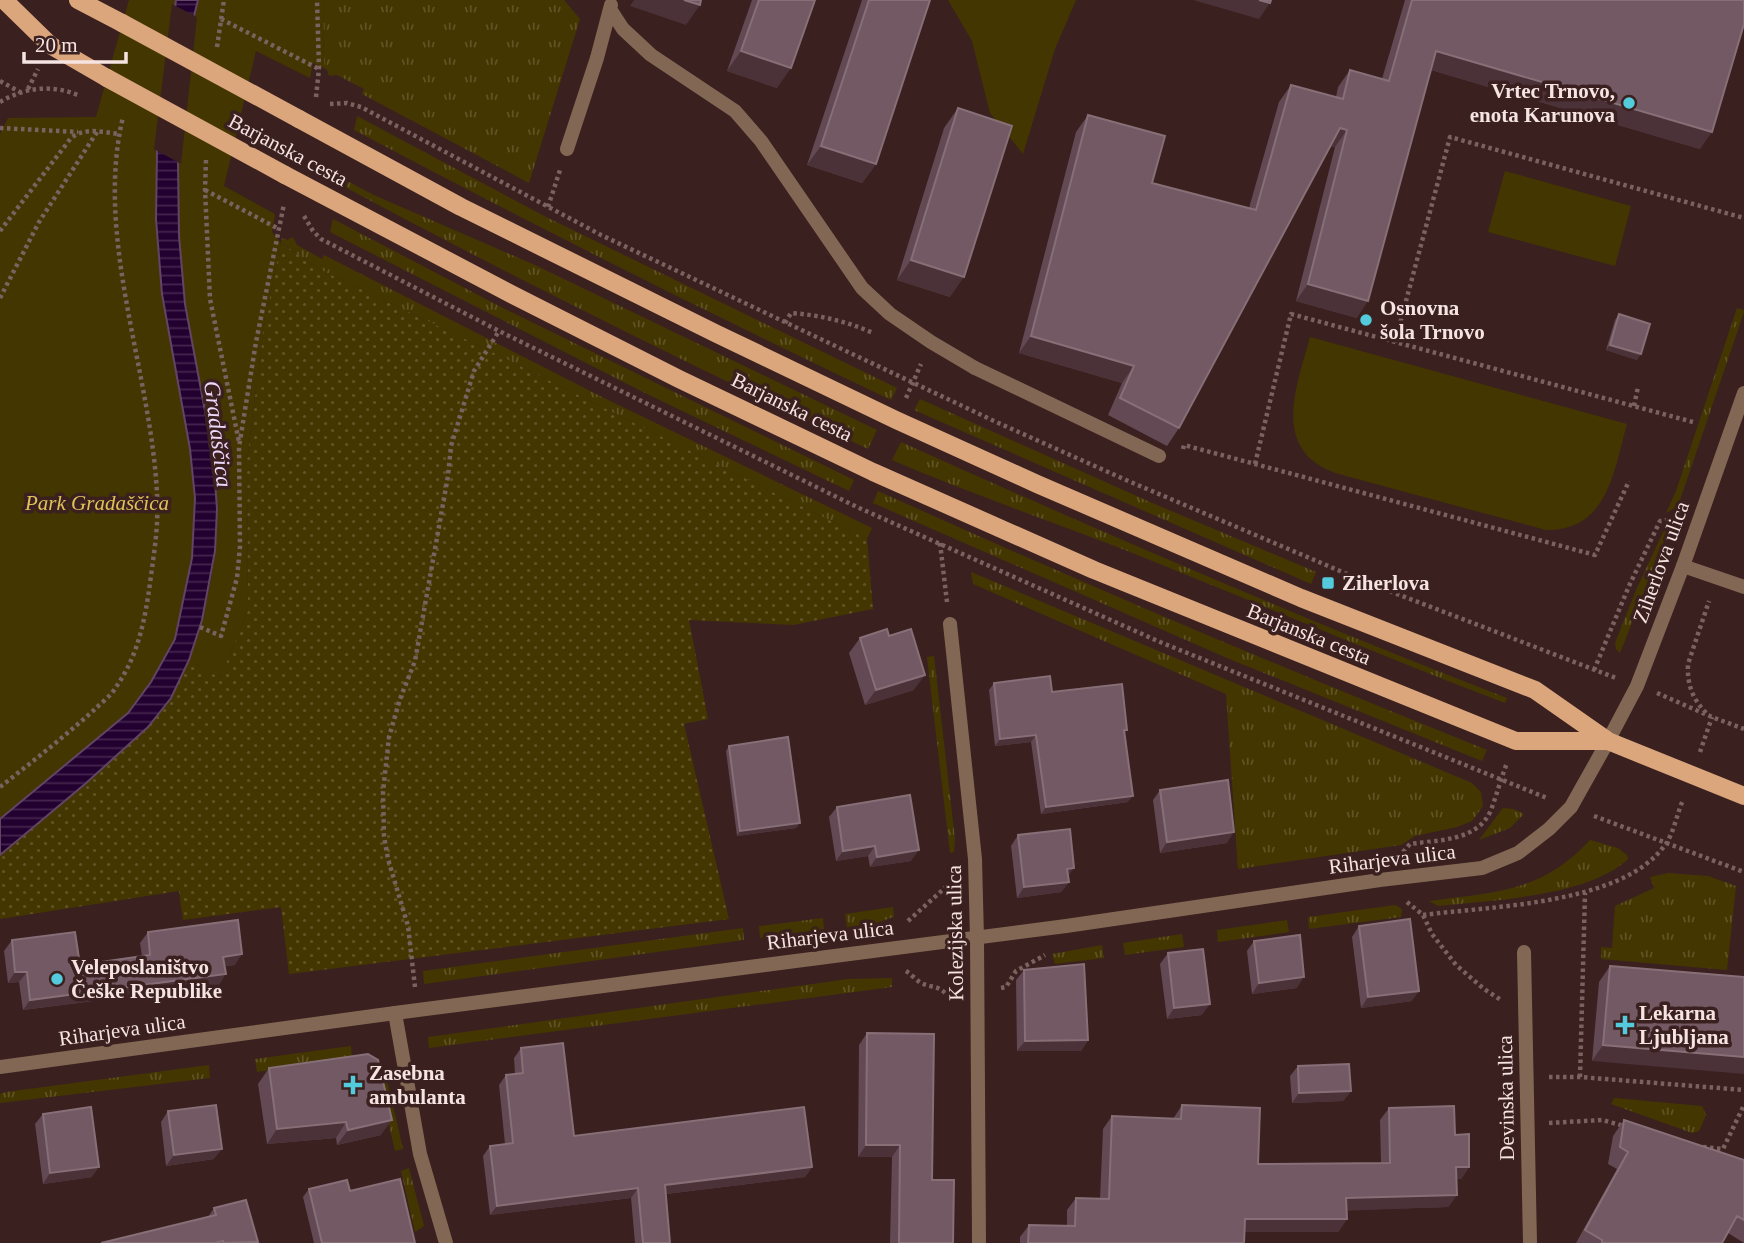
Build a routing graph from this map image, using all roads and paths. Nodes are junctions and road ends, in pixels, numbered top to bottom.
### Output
1 (4, 0) edge
2 (78, 0) edge
3 (225, 0) edge
4 (317, 0) edge
5 (611, 4) edge
6 (221, 19) junction
7 (216, 54) dead end
8 (319, 69) junction
9 (0, 80) edge
10 (306, 91) dead end
11 (21, 92) junction
12 (90, 100) dead end
13 (0, 102) edge
14 (328, 104) dead end
15 (125, 110) dead end
16 (0, 128) edge
17 (79, 132) junction
18 (97, 132) junction
19 (119, 134) junction
20 (567, 149) dead end
21 (206, 155) dead end
22 (205, 189) junction
23 (554, 190) dead end
24 (548, 206) junction
25 (293, 209) dead end
26 (302, 214) dead end
27 (1744, 218) edge
28 (279, 229) junction
29 (0, 231) edge
30 (0, 298) edge
31 (785, 323) junction
32 (499, 331) junction
33 (876, 335) dead end
34 (1395, 342) junction
35 (922, 361) dead end
36 (913, 383) junction
37 (1638, 387) dead end
38 (1744, 393) edge
39 (1634, 406) junction
40 (1693, 422) dead end
41 (239, 447) junction
42 (1159, 456) joint
43 (1255, 464) junction
44 (1629, 481) dead end
45 (1660, 521) dead end
46 (940, 543) junction
47 (1683, 566) junction
48 (1715, 577) junction
49 (1744, 587) edge
50 (950, 624) joint
51 (200, 626) dead end
52 (1675, 700) dead end
53 (1712, 718) junction
54 (1744, 729) edge
55 (1608, 741) junction
56 (0, 787) edge
57 (1744, 796) edge
58 (1610, 822) dead end
59 (1410, 844) dead end
60 (1666, 844) junction
61 (1744, 872) edge
62 (947, 886) dead end
63 (1585, 893) junction
64 (923, 920) dead end
65 (976, 938) junction
66 (1524, 952) dead end
67 (1022, 956) dead end
68 (922, 973) dead end
69 (997, 989) dead end
70 (957, 996) dead end
71 (419, 1010) junction
72 (395, 1013) junction
73 (1525, 1016) junction
74 (0, 1067) edge
75 (1527, 1077) junction
76 (1580, 1077) junction
77 (1744, 1090) edge
78 (1744, 1105) edge
79 (1527, 1124) junction
80 (1626, 1127) edge
81 (1698, 1147) edge
82 (446, 1243) edge
83 (979, 1243) edge
84 (1530, 1243) edge

1 - 55 main road, Barjanska cesta, bridge
2 - 55 main road, Barjanska cesta, bridge
3 - 6 path
4 - 8 path
5 - 20 street
5 - 42 street
6 - 7 path
6 - 8 path
8 - 10 path
9 - 11 path
11 - 12 path
11 - 13 path
14 - 24 path
15 - 19 path
16 - 17 path
17 - 18 path
17 - 29 path
18 - 19 path
18 - 30 path
19 - 56 path
21 - 22 path
22 - 28 path
22 - 41 path
23 - 24 path
24 - 31 path
25 - 28 path
26 - 32 path
27 - 34 path
28 - 41 path
31 - 33 path
31 - 36 path
32 - 46 path
32 - 71 path
34 - 39 path
34 - 43 path
35 - 36 path
36 - 45 path, Ziherlova ulica
37 - 39 path
38 - 47 street, Ziherlova ulica
39 - 40 path
41 - 51 path
42 - 43 path
43 - 44 path
46 - 50 path
46 - 59 path, Riharjeva ulica
47 - 48 street
47 - 55 street, Ziherlova ulica
48 - 49 street
48 - 53 path
50 - 65 street, Kolezijska ulica
52 - 53 path
53 - 54 path
55 - 57 main road, Barjanska cesta
55 - 65 street, Riharjeva ulica
58 - 60 path
60 - 61 path
60 - 63 path
62 - 64 path, Kolezijska ulica
63 - 73 path
63 - 76 path
65 - 71 street, Riharjeva ulica
65 - 83 street, Kolezijska ulica
66 - 73 street, Devinska ulica
67 - 69 path
68 - 70 path, Kolezijska ulica
71 - 72 street, Riharjeva ulica
72 - 74 street, Riharjeva ulica
72 - 82 street
73 - 75 street, Devinska ulica
75 - 76 path
75 - 79 street, Devinska ulica
76 - 77 path
78 - 81 path
79 - 80 path
79 - 84 street, Devinska ulica

